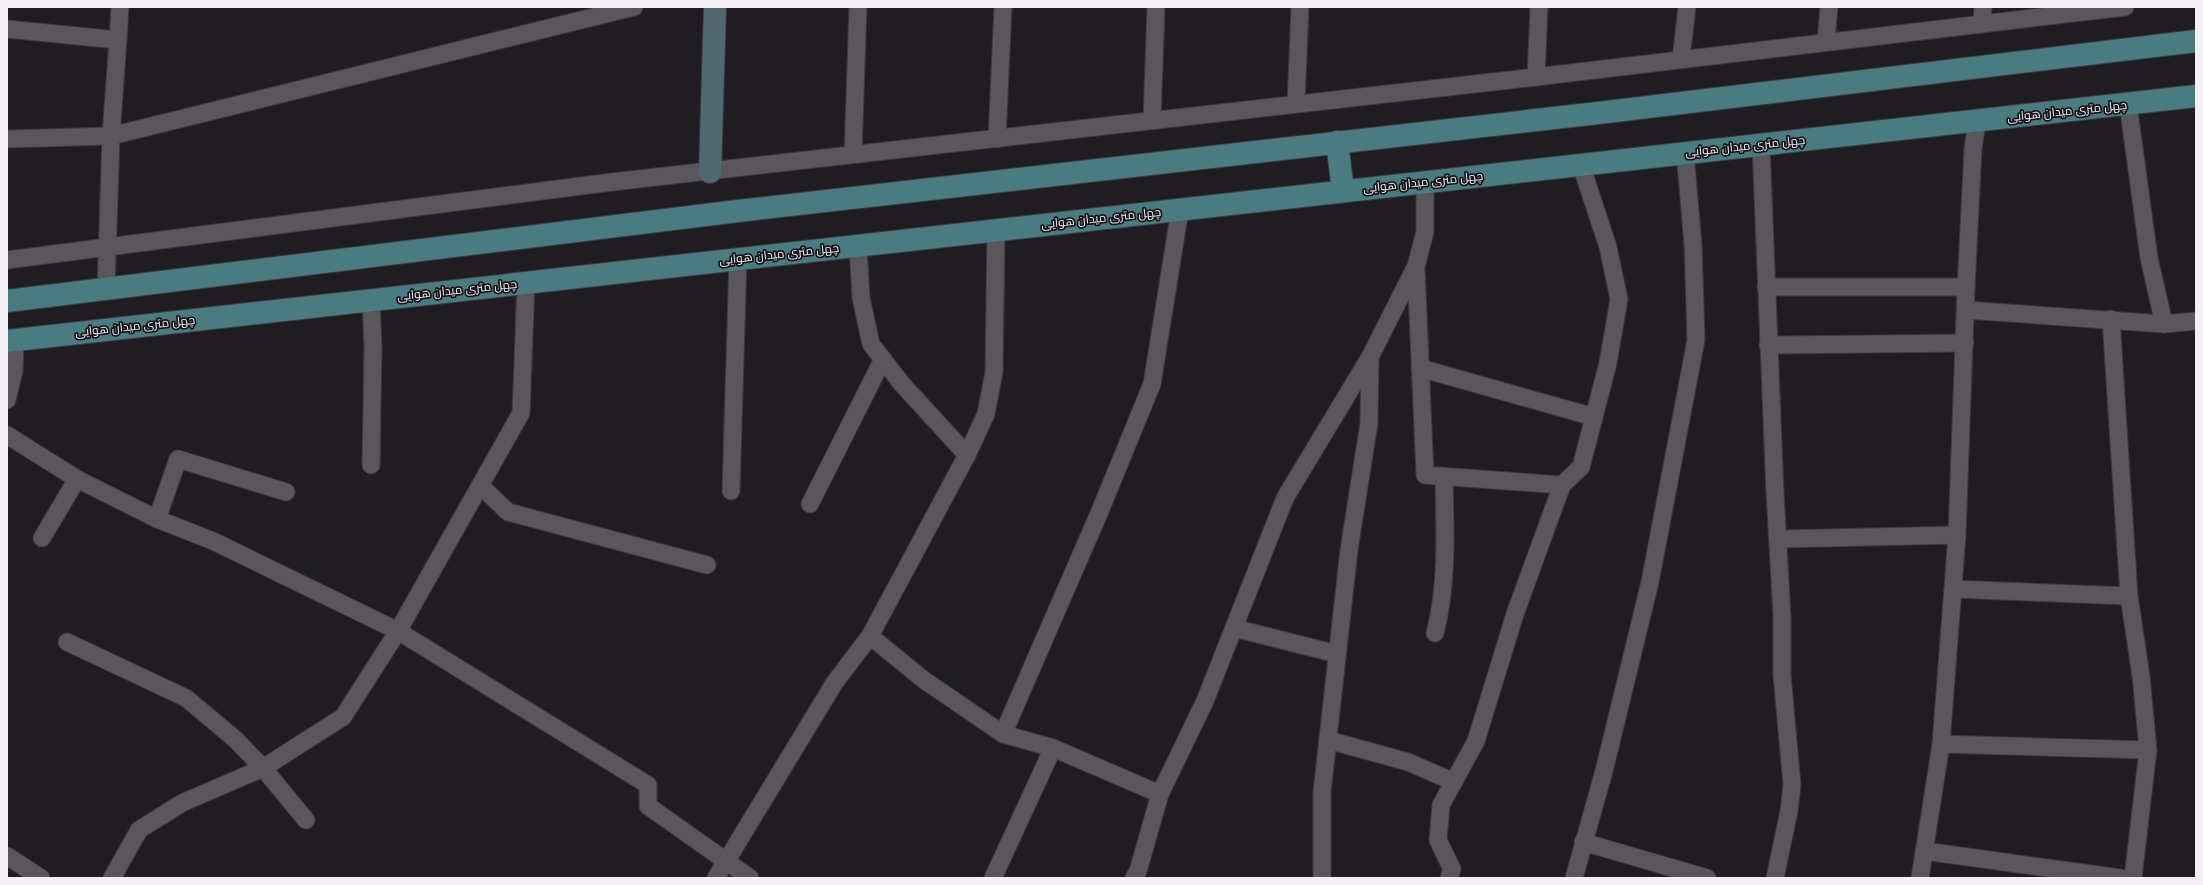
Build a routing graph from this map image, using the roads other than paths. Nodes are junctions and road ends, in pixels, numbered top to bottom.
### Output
1 (120, 7) edge
2 (634, 7) edge
3 (715, 7) edge
4 (858, 7) edge
5 (1003, 7) edge
6 (1156, 7) edge
7 (1300, 7) edge
8 (1539, 7) edge
9 (1686, 7) edge
10 (1829, 7) edge
11 (2125, 7) edge
12 (1982, 15) edge
13 (7, 29) edge
14 (118, 40) junction
15 (1826, 41) junction
16 (2196, 41) edge
17 (1681, 59) junction
18 (1536, 77) junction
19 (2196, 96) edge
20 (1296, 104) junction
21 (2128, 104) junction
22 (1152, 120) junction
23 (1977, 120) junction
24 (111, 136) junction
25 (7, 139) edge
26 (997, 139) junction
27 (1337, 142) junction
28 (1761, 145) junction
29 (853, 153) junction
30 (1685, 153) junction
31 (1581, 165) junction
32 (710, 172) junction
33 (1425, 182) junction
34 (1343, 190) junction
35 (1180, 210) junction
36 (996, 230) junction
37 (858, 246) junction
38 (107, 247) junction
39 (738, 259) junction
40 (7, 260) edge
41 (1416, 266) junction
42 (526, 283) junction
43 (1766, 287) junction
44 (1966, 287) junction
45 (106, 288) junction
46 (370, 300) junction
47 (7, 302) edge
48 (1966, 310) junction
49 (2111, 319) junction
50 (2196, 321) edge
51 (2164, 324) junction
52 (11, 340) edge
53 (1964, 343) junction
54 (1768, 346) junction
55 (1370, 357) junction
56 (883, 359) junction
57 (1420, 368) junction
58 (7, 400) edge
59 (1594, 417) junction
60 (7, 435) edge
61 (967, 455) junction
62 (371, 465) dead end
63 (1444, 478) junction
64 (77, 479) junction
65 (1562, 485) junction
66 (481, 486) junction
67 (731, 491) dead end
68 (286, 492) dead end
69 (810, 504) dead end
70 (157, 519) junction
71 (1957, 535) junction
72 (42, 538) dead end
73 (1779, 539) junction
74 (707, 565) dead end
75 (1953, 588) junction
76 (2129, 596) junction
77 (1234, 628) junction
78 (398, 631) junction
79 (1435, 634) dead end
80 (870, 636) junction
81 (67, 642) dead end
82 (1337, 654) junction
83 (1003, 734) junction
84 (1328, 740) junction
85 (1941, 744) junction
86 (1053, 748) junction
87 (2148, 750) junction
88 (263, 768) junction
89 (1454, 782) junction
90 (1160, 794) junction
91 (306, 820) dead end
92 (1583, 842) junction
93 (1924, 851) junction
94 (7, 856) edge
95 (725, 862) junction
96 (1917, 876) edge
97 (41, 878) edge
98 (112, 878) edge
99 (716, 878) edge
100 (750, 878) edge
101 (993, 878) edge
102 (1134, 878) edge
103 (1322, 878) edge
104 (1449, 878) edge
105 (1574, 878) edge
106 (1707, 878) edge
107 (1775, 878) edge
108 (2120, 878) edge
109 (2133, 878) edge

1 - 14 street
2 - 24 street
3 - 32 street
4 - 29 street
5 - 26 street
6 - 22 street
7 - 20 street
8 - 18 street
9 - 17 street
10 - 15 street
11 - 12 street
12 - 15 street
13 - 14 street
14 - 24 street
15 - 17 street
16 - 27 main road
17 - 18 street
18 - 20 street
19 - 21 main road, چهل متری میدان هوایی
20 - 22 street
21 - 23 main road, چهل متری میدان هوایی
21 - 51 street
22 - 26 street
23 - 28 main road, چهل متری میدان هوایی
23 - 44 street
24 - 25 street
24 - 38 street
26 - 29 street
27 - 34 main road
27 - 45 main road
28 - 30 main road, چهل متری میدان هوایی
28 - 43 street
29 - 32 street
30 - 31 main road, چهل متری میدان هوایی
30 - 92 street
31 - 33 main road, چهل متری میدان هوایی
31 - 59 street
32 - 38 street
33 - 34 main road, چهل متری میدان هوایی
33 - 41 street
34 - 35 main road, چهل متری میدان هوایی
35 - 36 main road, چهل متری میدان هوایی
35 - 83 street
36 - 37 main road, چهل متری میدان هوایی
36 - 61 street
37 - 39 main road, چهل متری میدان هوایی
37 - 56 street
38 - 40 street
38 - 45 street
39 - 42 main road, چهل متری میدان هوایی
39 - 67 street
41 - 55 street
41 - 57 street
42 - 46 main road, چهل متری میدان هوایی
42 - 66 street
43 - 44 street
43 - 54 street
44 - 48 street
45 - 47 main road
46 - 52 main road, چهل متری میدان هوایی
46 - 62 street
48 - 49 street
48 - 53 street
49 - 51 street
49 - 76 street
50 - 51 street
52 - 58 street
53 - 54 street
53 - 71 street
54 - 73 street
55 - 77 street
55 - 82 street
56 - 61 street
56 - 69 street
57 - 59 street
57 - 63 street
59 - 65 street
60 - 64 street
61 - 80 street
63 - 65 street
63 - 79 street
64 - 70 street
64 - 72 street
65 - 89 street
66 - 74 street
66 - 78 street
68 - 70 street
70 - 78 street
71 - 73 street
71 - 75 street
73 - 107 street
75 - 76 street
75 - 85 street
76 - 87 street
77 - 82 street
77 - 90 street
78 - 88 street
78 - 95 street
80 - 83 street
80 - 95 street
81 - 88 street
82 - 84 street
83 - 86 street
84 - 89 street
84 - 103 street
85 - 87 street
85 - 93 street
86 - 90 street
86 - 101 street
87 - 109 street
88 - 91 street
88 - 98 street
89 - 104 street
90 - 102 street
92 - 105 street
92 - 106 street
93 - 96 street
93 - 108 street
94 - 97 street
95 - 99 street
95 - 100 street

